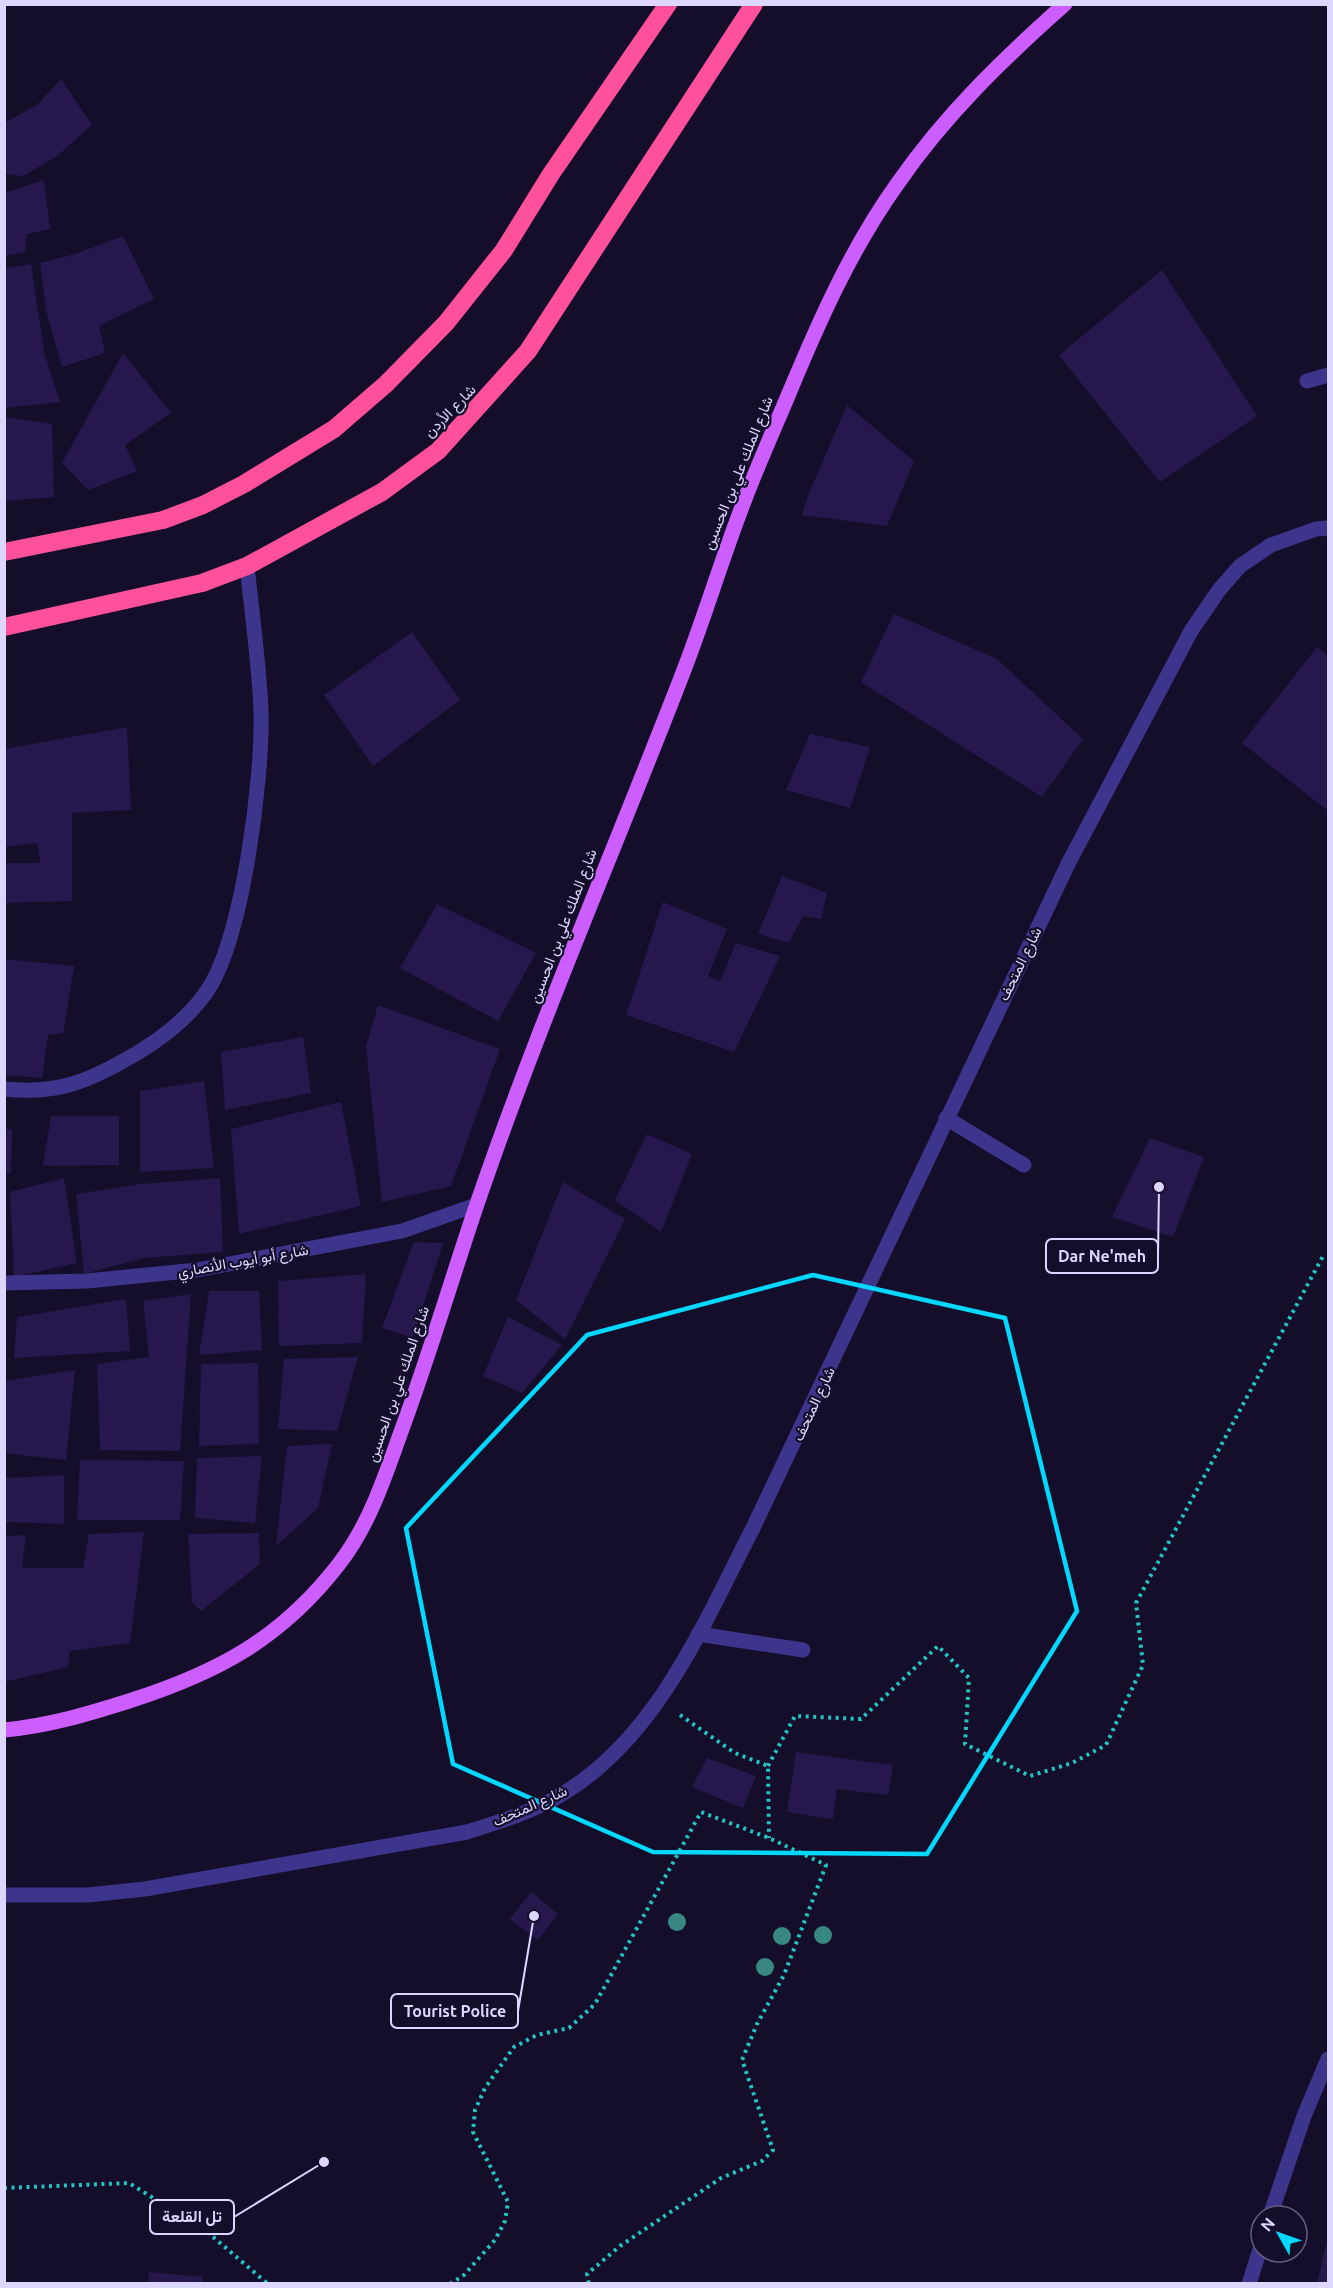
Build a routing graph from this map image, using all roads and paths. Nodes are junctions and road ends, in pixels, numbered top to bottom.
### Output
1 (668, 4) edge
2 (754, 4) edge
3 (1065, 4) edge
4 (1329, 375) edge
5 (1307, 381) dead end
6 (1329, 528) edge
7 (4, 552) edge
8 (246, 566) junction
9 (4, 627) edge
10 (4, 1089) edge
11 (946, 1118) junction
12 (1024, 1165) dead end
13 (476, 1206) junction
14 (1323, 1256) dead end
15 (4, 1284) edge
16 (698, 1634) junction
17 (803, 1650) dead end
18 (658, 1700) junction
19 (4, 1730) edge
20 (768, 1766) junction
21 (769, 1838) junction
22 (4, 1894) edge
23 (1329, 2059) edge
24 (4, 2188) edge
25 (1274, 2204) edge
26 (1255, 2264) edge
27 (268, 2283) edge
28 (450, 2283) edge
29 (588, 2283) edge
30 (1249, 2283) edge

1 - 7 highway
2 - 8 highway, شارع الأردن
3 - 13 main road, شارع الملك علي بن الحسين
4 - 5 street
6 - 11 street, شارع المتحف
8 - 9 highway, شارع الأردن
8 - 10 street
11 - 12 street
11 - 16 street, شارع المتحف
13 - 15 street, شارع أبو أيوب الأنصاري
13 - 19 main road, شارع الملك علي بن الحسين
14 - 20 path
16 - 17 street
16 - 18 street, شارع المتحف
18 - 20 path
18 - 22 street, شارع المتحف
20 - 21 path
21 - 28 path
21 - 29 path
23 - 25 street
24 - 27 path
26 - 30 street

